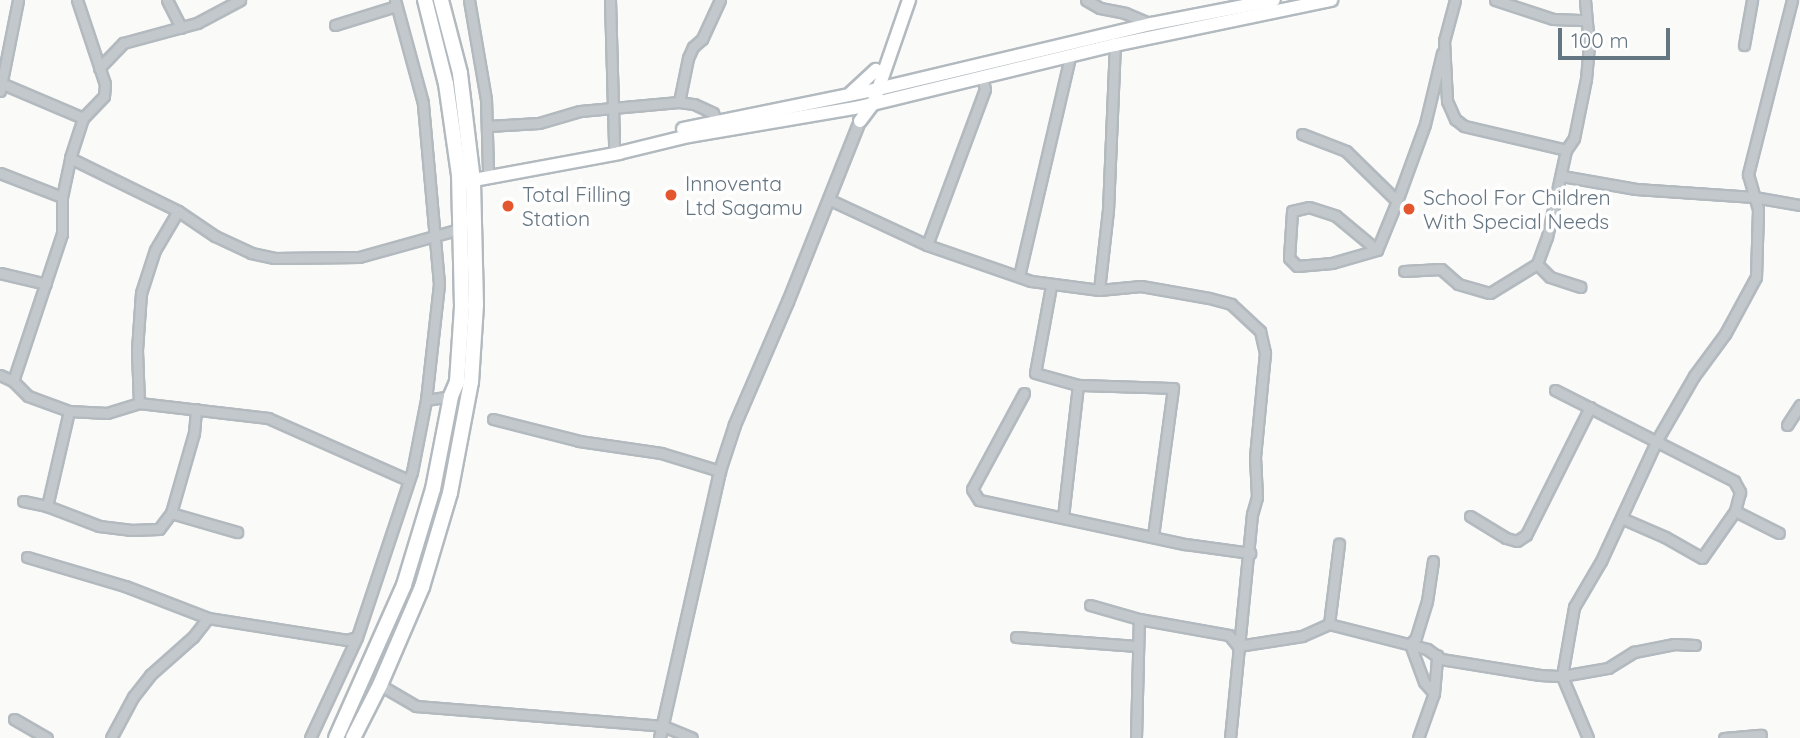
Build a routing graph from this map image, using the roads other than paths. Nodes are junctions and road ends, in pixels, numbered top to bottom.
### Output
1 (18, 0) edge
2 (77, 0) edge
3 (167, 0) edge
4 (240, 0) edge
5 (425, 0) edge
6 (441, 0) edge
7 (469, 0) edge
8 (610, 0) edge
9 (720, 0) edge
10 (909, 0) edge
11 (1086, 0) edge
12 (1274, 0) edge
13 (1331, 0) edge
14 (1455, 0) edge
15 (1495, 0) edge
16 (1585, 0) edge
17 (1752, 0) edge
18 (1792, 0) edge
19 (395, 3) edge
20 (1587, 20) junction
21 (335, 24) dead end
22 (1151, 24) junction
23 (181, 28) junction
24 (1444, 41) junction
25 (1115, 45) junction
26 (1744, 45) dead end
27 (1070, 57) junction
28 (99, 68) junction
29 (880, 68) junction
30 (982, 77) junction
31 (905, 83) junction
32 (1, 88) edge
33 (872, 91) junction
34 (848, 95) junction
35 (679, 102) junction
36 (867, 105) junction
37 (612, 110) junction
38 (83, 118) junction
39 (860, 121) joint
40 (717, 122) junction
41 (488, 126) junction
42 (1302, 134) dead end
43 (614, 146) junction
44 (1566, 150) junction
45 (70, 158) junction
46 (488, 171) junction
47 (0, 173) edge
48 (1562, 176) junction
49 (466, 178) junction
50 (62, 197) junction
51 (1754, 197) junction
52 (828, 199) junction
53 (1396, 201) junction
54 (1800, 205) edge
55 (178, 211) junction
56 (460, 229) junction
57 (434, 234) junction
58 (927, 245) junction
59 (1377, 250) junction
60 (1536, 264) junction
61 (1404, 271) dead end
62 (0, 273) edge
63 (1019, 276) junction
64 (46, 284) junction
65 (1051, 286) junction
66 (1580, 287) dead end
67 (1099, 290) junction
68 (0, 375) edge
69 (13, 381) junction
70 (1078, 385) junction
71 (1555, 390) dead end
72 (1024, 393) dead end
73 (451, 396) junction
74 (426, 400) junction
75 (139, 403) junction
76 (1800, 405) edge
77 (1590, 407) junction
78 (196, 409) junction
79 (69, 411) junction
80 (493, 419) dead end
81 (1787, 425) dead end
82 (1657, 440) junction
83 (720, 471) junction
84 (408, 480) junction
85 (23, 501) dead end
86 (47, 506) junction
87 (1735, 511) junction
88 (171, 513) junction
89 (1470, 516) dead end
90 (1063, 517) junction
91 (1621, 518) junction
92 (237, 532) dead end
93 (1779, 533) dead end
94 (1153, 536) junction
95 (1339, 544) dead end
96 (1250, 553) junction
97 (27, 557) dead end
98 (1433, 561) dead end
99 (1090, 605) dead end
100 (208, 618) junction
101 (1139, 619) junction
102 (1329, 624) junction
103 (357, 637) junction
104 (1016, 637) dead end
105 (1410, 644) junction
106 (1695, 645) dead end
107 (1137, 646) junction
108 (1238, 646) junction
109 (1437, 655) junction
110 (1562, 676) junction
111 (380, 685) junction
112 (1434, 693) junction
113 (14, 719) dead end
114 (662, 732) edge
115 (1761, 735) dead end
116 (47, 738) edge
117 (111, 738) edge
118 (310, 738) edge
119 (336, 738) edge
120 (353, 738) edge
121 (692, 738) edge
122 (1136, 738) edge
123 (1230, 738) edge
124 (1418, 738) edge
125 (1588, 738) edge
126 (1724, 738) edge

1 - 32 street
2 - 28 street
3 - 23 street
4 - 23 street
5 - 49 highway
6 - 49 highway
7 - 41 street
8 - 37 street
9 - 35 street
10 - 29 main road
11 - 22 street
12 - 22 main road
13 - 25 main road
14 - 24 street
15 - 20 street
16 - 20 street
17 - 26 street
18 - 51 street
19 - 21 street
19 - 57 street
20 - 44 street
22 - 31 main road
23 - 28 street
24 - 44 street
24 - 53 street
25 - 27 main road
25 - 67 street
27 - 30 main road
27 - 63 street
28 - 38 street
29 - 31 main road
29 - 33 main road
29 - 34 main road
30 - 36 main road
30 - 58 street
31 - 33 main road
32 - 38 street
33 - 34 main road
33 - 36 main road
34 - 40 main road
35 - 37 street
35 - 40 street
36 - 39 main road
36 - 49 main road
37 - 41 street
37 - 43 street
38 - 45 street
39 - 52 street
40 - 43 main road
41 - 46 street
42 - 53 street
43 - 46 main road
44 - 48 street
45 - 50 street
45 - 55 street
46 - 49 main road
47 - 50 street
48 - 51 street
48 - 60 street
49 - 56 highway
49 - 111 highway
50 - 64 street
51 - 54 street
51 - 82 street
52 - 58 street
52 - 83 street
53 - 59 street
55 - 57 street
55 - 75 street
56 - 57 street
56 - 73 highway
57 - 74 street
58 - 63 street
59 - 59 street
60 - 61 street
60 - 66 street
62 - 64 street
63 - 65 street
64 - 69 street
65 - 67 street
65 - 70 street
67 - 96 street
68 - 69 street
69 - 79 street
70 - 90 street
70 - 94 street
71 - 77 street
72 - 90 street
73 - 74 street
73 - 119 highway
74 - 84 street
75 - 78 street
75 - 79 street
76 - 81 street
77 - 82 street
77 - 89 street
78 - 84 street
78 - 88 street
79 - 86 street
80 - 83 street
82 - 87 street
82 - 91 street
83 - 114 street
84 - 103 street
85 - 86 street
86 - 88 street
87 - 91 street
87 - 93 street
88 - 92 street
90 - 94 street
91 - 110 street
94 - 96 street
95 - 102 street
96 - 108 street
97 - 100 street
98 - 105 street
99 - 101 street
100 - 103 street
100 - 117 street
101 - 107 street
101 - 108 street
102 - 105 street
102 - 108 street
103 - 118 street
104 - 107 street
105 - 109 street
105 - 112 street
106 - 110 street
107 - 122 street
108 - 123 street
109 - 110 street
109 - 112 street
110 - 125 street
111 - 114 street
111 - 120 highway
112 - 124 street
113 - 116 street
114 - 121 street
115 - 126 street

